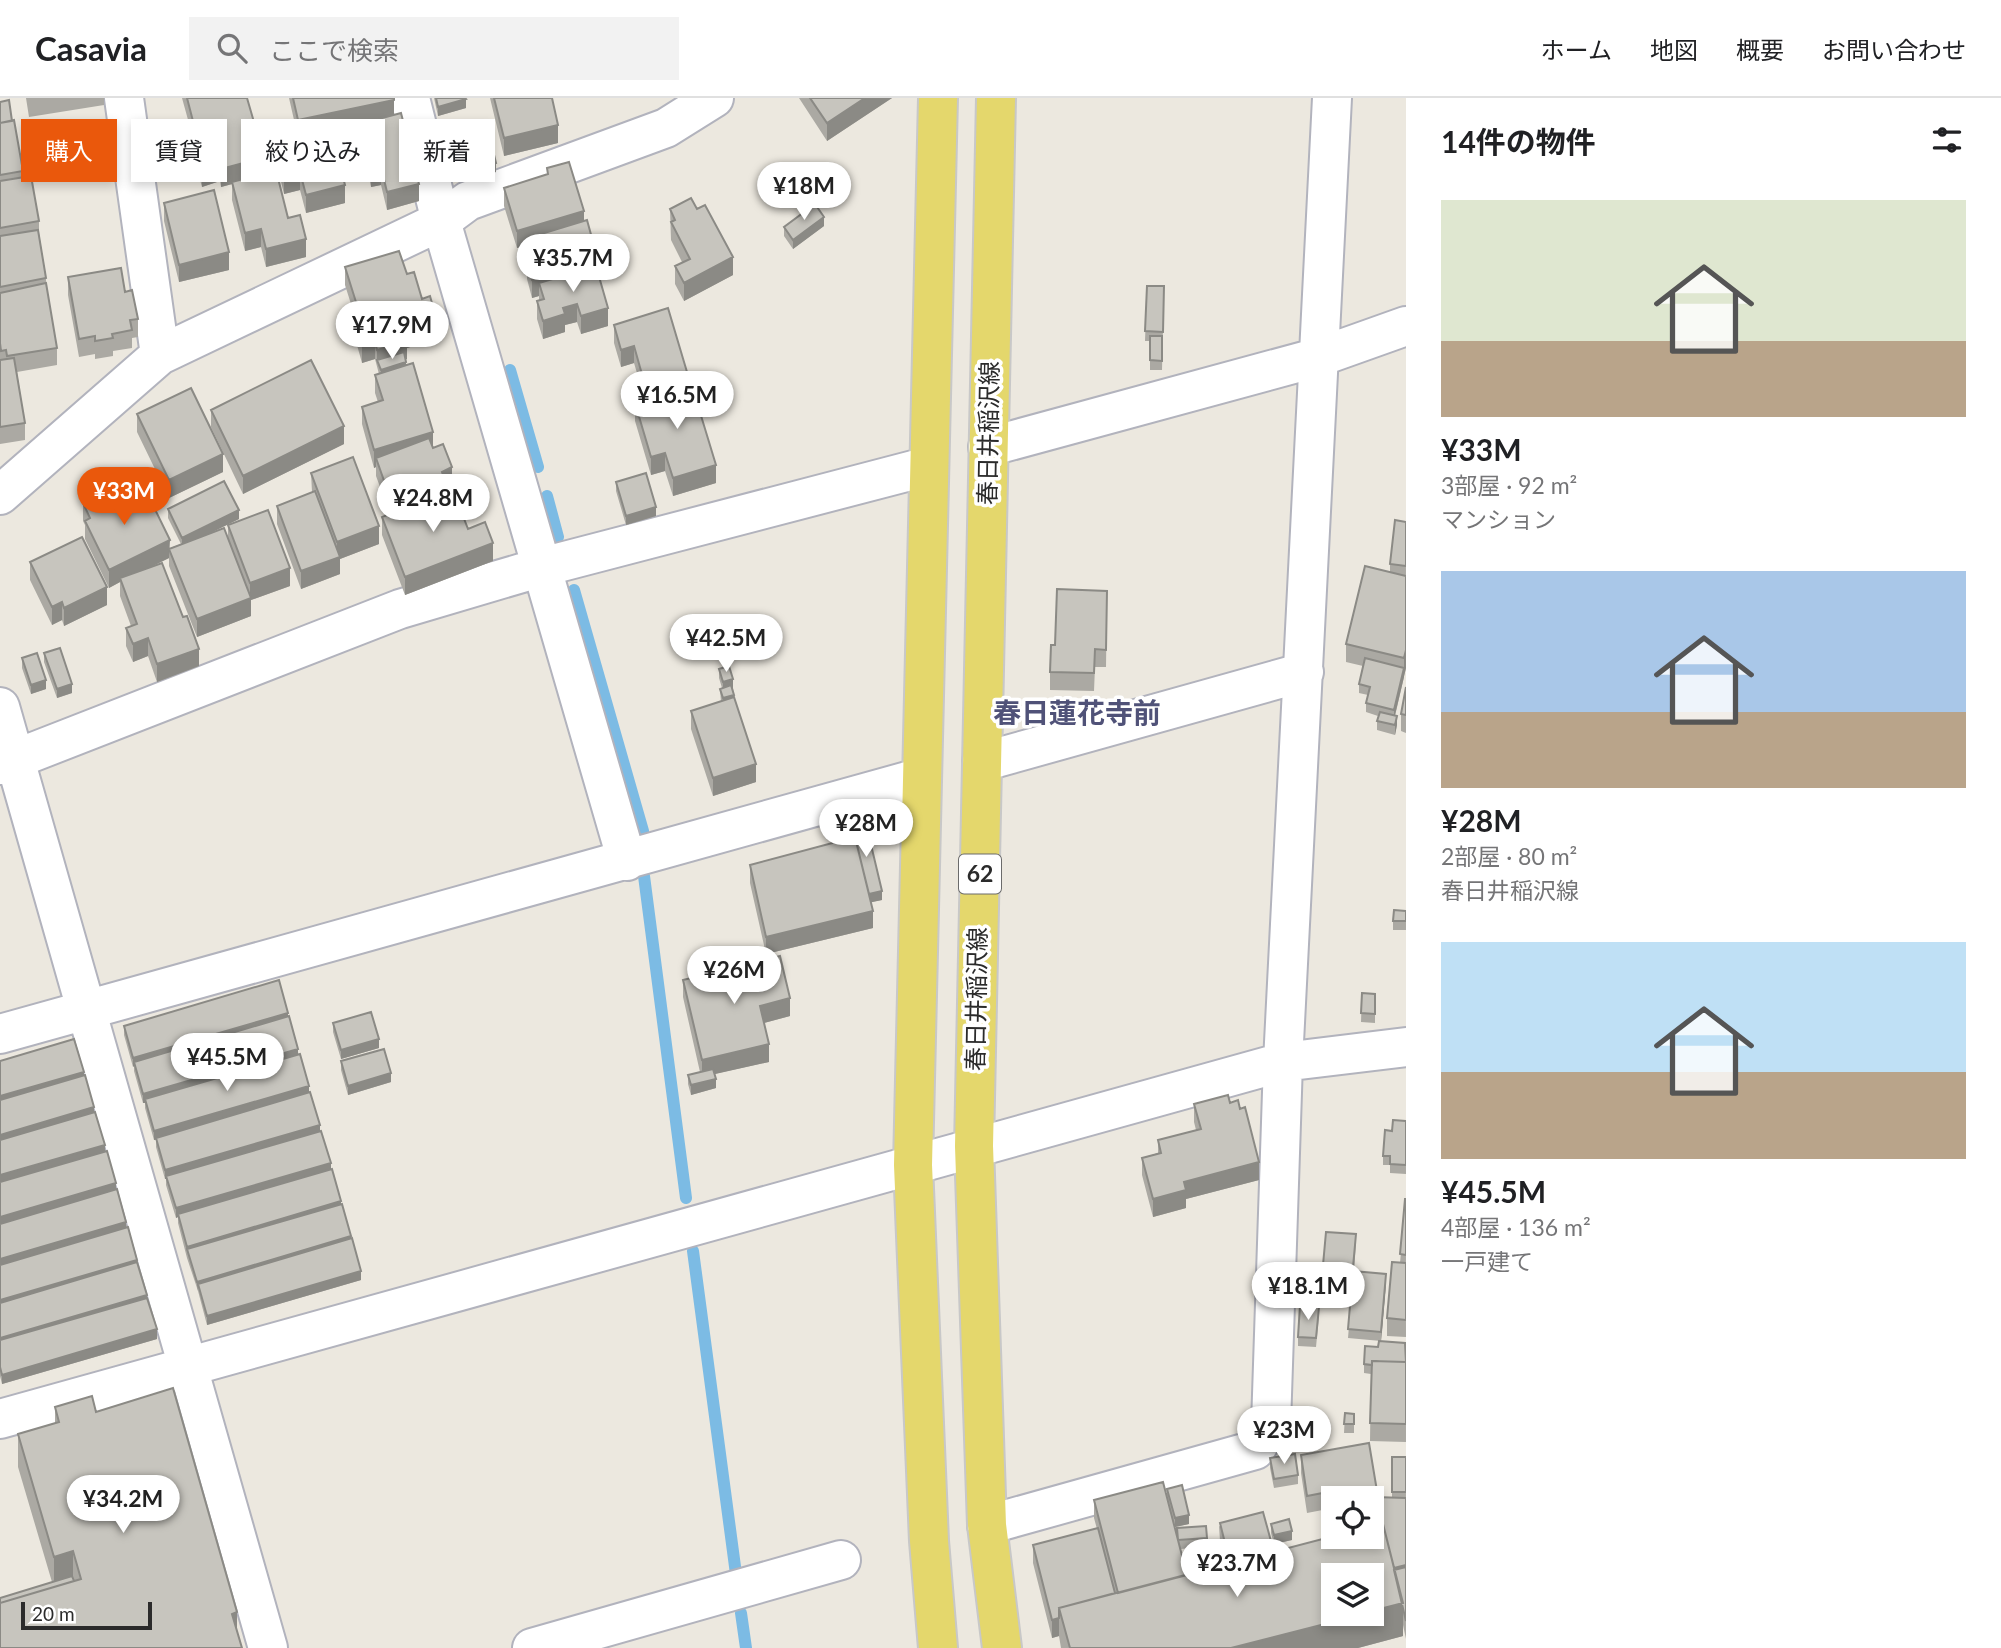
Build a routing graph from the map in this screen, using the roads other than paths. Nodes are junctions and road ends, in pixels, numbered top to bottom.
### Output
1 (124, 98) edge
2 (410, 98) edge
3 (714, 98) edge
4 (938, 98) edge
5 (996, 98) edge
6 (1332, 98) edge
7 (442, 221) junction
8 (1406, 327) edge
9 (160, 355) junction
10 (1319, 357) junction
11 (988, 447) junction
12 (929, 466) junction
13 (0, 495) edge
14 (542, 567) junction
15 (1304, 672) junction
16 (0, 707) edge
17 (7, 762) edge
18 (982, 762) junction
19 (922, 777) junction
20 (627, 861) junction
21 (86, 1009) junction
22 (0, 1034) edge
23 (1406, 1047) edge
24 (1283, 1062) junction
25 (974, 1146) junction
26 (913, 1165) junction
27 (188, 1367) junction
28 (0, 1419) edge
29 (987, 1525) junction
30 (841, 1560) dead end
31 (268, 1648) edge
32 (531, 1648) edge
33 (939, 1648) edge
34 (1002, 1648) edge

1 - 9 street
2 - 7 street
3 - 7 street
4 - 12 main road
5 - 11 main road, 春日井稲沢線 / 62
6 - 10 street
7 - 9 street
7 - 14 street
8 - 10 street
9 - 13 street
10 - 11 street
10 - 15 street
11 - 18 main road, 春日井稲沢線 / 62
12 - 14 street
12 - 19 main road
14 - 17 street
14 - 20 street
15 - 18 street
15 - 24 street
16 - 17 street
17 - 21 street
18 - 25 main road, 春日井稲沢線 / 62
19 - 20 street
19 - 26 main road
20 - 21 street
21 - 22 street
21 - 27 street
23 - 24 street
24 - 25 street
24 - 29 street
25 - 26 street
25 - 29 main road, 春日井稲沢線 / 62
26 - 27 street
26 - 33 main road
27 - 28 street
27 - 31 street
29 - 34 main road, 春日井稲沢線 / 62
30 - 32 street

